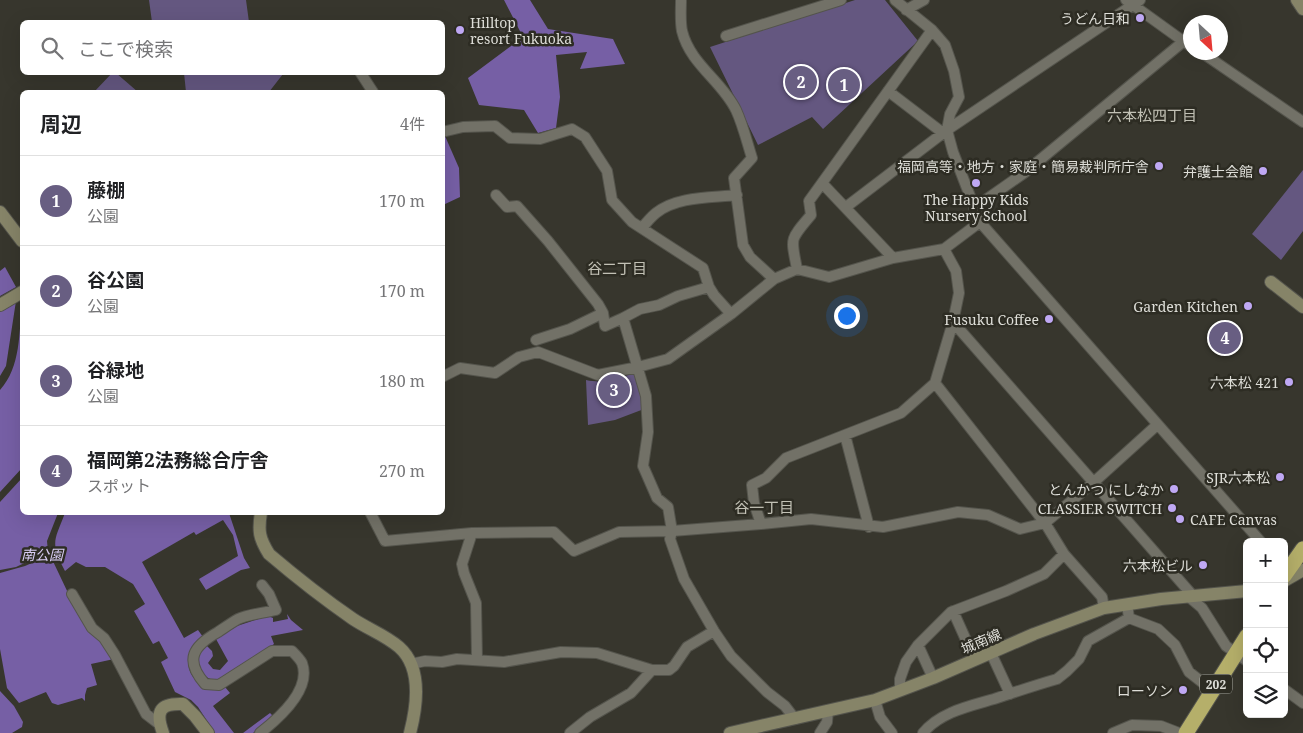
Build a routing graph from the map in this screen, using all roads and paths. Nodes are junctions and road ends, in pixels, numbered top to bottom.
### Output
1 (681, 0) edge
2 (841, 0) edge
3 (895, 0) edge
4 (924, 0) edge
5 (1297, 0) edge
6 (1133, 2) edge
7 (1303, 9) edge
8 (906, 10) junction
9 (932, 30) junction
10 (726, 36) dead end
11 (1183, 41) edge
12 (1183, 47) edge
13 (1212, 60) edge
14 (362, 75) edge
15 (371, 90) edge
16 (888, 91) junction
17 (1303, 122) edge
18 (445, 131) edge
19 (945, 131) junction
20 (822, 183) junction
21 (496, 195) dead end
22 (737, 195) junction
23 (846, 206) junction
24 (974, 208) junction
25 (0, 212) edge
26 (980, 222) junction
27 (642, 228) junction
28 (20, 238) edge
29 (944, 249) junction
30 (893, 258) junction
31 (797, 269) junction
32 (774, 279) junction
33 (1271, 282) dead end
34 (710, 287) junction
35 (20, 293) edge
36 (0, 305) edge
37 (1303, 307) edge
38 (603, 313) junction
39 (731, 314) junction
40 (623, 318) junction
41 (953, 322) junction
42 (536, 340) dead end
43 (638, 367) junction
44 (445, 376) edge
45 (935, 383) junction
46 (1157, 425) junction
47 (844, 435) junction
48 (1094, 482) junction
49 (260, 515) edge
50 (372, 515) edge
51 (1045, 523) junction
52 (761, 524) junction
53 (869, 527) junction
54 (672, 532) junction
55 (472, 533) junction
56 (1257, 538) edge
57 (1303, 549) edge
58 (1064, 554) junction
59 (1288, 570) edge
60 (1303, 570) edge
61 (1288, 579) edge
62 (262, 585) dead end
63 (1243, 591) edge
64 (72, 594) dead end
65 (1192, 597) junction
66 (1127, 604) junction
67 (1104, 608) junction
68 (953, 611) junction
69 (1129, 618) junction
70 (714, 631) junction
71 (918, 644) junction
72 (991, 653) junction
73 (1241, 657) edge
74 (477, 660) junction
75 (975, 660) junction
76 (411, 664) junction
77 (652, 670) junction
78 (933, 678) junction
79 (900, 690) junction
80 (1212, 690) junction
81 (1288, 692) edge
82 (1010, 694) junction
83 (875, 700) junction
84 (1303, 704) edge
85 (828, 710) junction
86 (795, 719) junction
87 (161, 729) edge
88 (208, 733) edge
89 (260, 733) edge
90 (410, 733) edge
91 (570, 733) edge
92 (730, 733) edge
93 (820, 733) edge
94 (892, 733) edge
95 (923, 733) edge
96 (1113, 733) edge
97 (1179, 733) edge
98 (1186, 733) edge

1 - 22 street
2 - 10 street
3 - 8 street
4 - 8 street
5 - 7 street
6 - 11 street
6 - 19 street
8 - 9 street
9 - 16 street
9 - 19 street
12 - 24 street
13 - 17 street
14 - 15 street
16 - 19 street
16 - 20 street
18 - 27 street
19 - 23 street
19 - 24 street
20 - 23 street
20 - 31 street
21 - 38 street
22 - 27 street
22 - 32 street
23 - 30 street
24 - 26 street
25 - 28 street
26 - 29 street
26 - 46 street
27 - 34 street
29 - 30 street
29 - 41 street
30 - 31 street
31 - 32 street
32 - 39 street
33 - 37 street
34 - 39 street
34 - 40 street
35 - 36 street
38 - 40 street
38 - 42 street
39 - 43 street
40 - 43 street
41 - 45 street
41 - 48 street
43 - 44 street
43 - 54 street
45 - 47 street
45 - 51 street
46 - 48 street
46 - 56 street
47 - 52 street
47 - 53 street
48 - 51 street
48 - 65 street
49 - 76 street
50 - 55 street
51 - 53 street
51 - 58 street
52 - 53 street
52 - 54 street
54 - 55 street
54 - 70 street
55 - 74 street
57 - 59 highway
58 - 67 street
58 - 68 street
60 - 61 street
62 - 89 street
63 - 65 street, 城南線
64 - 87 street
65 - 66 street, 城南線
65 - 73 street
66 - 67 street, 城南線
66 - 69 street
67 - 72 street, 城南線
68 - 71 street
68 - 75 street
69 - 80 street
69 - 82 street
70 - 77 street
70 - 86 street
71 - 78 street
71 - 79 street
72 - 75 street, 城南線
72 - 82 street
73 - 80 highway, 202
74 - 76 street
74 - 77 street
75 - 78 street, 城南線
76 - 90 street
77 - 91 street
78 - 79 street, 城南線
79 - 83 street, 城南線
80 - 98 highway, 202
81 - 84 street
82 - 95 street
83 - 85 street, 城南線
83 - 94 street
85 - 86 street, 城南線
85 - 93 street
86 - 92 street, 城南線
87 - 88 street
96 - 97 street

